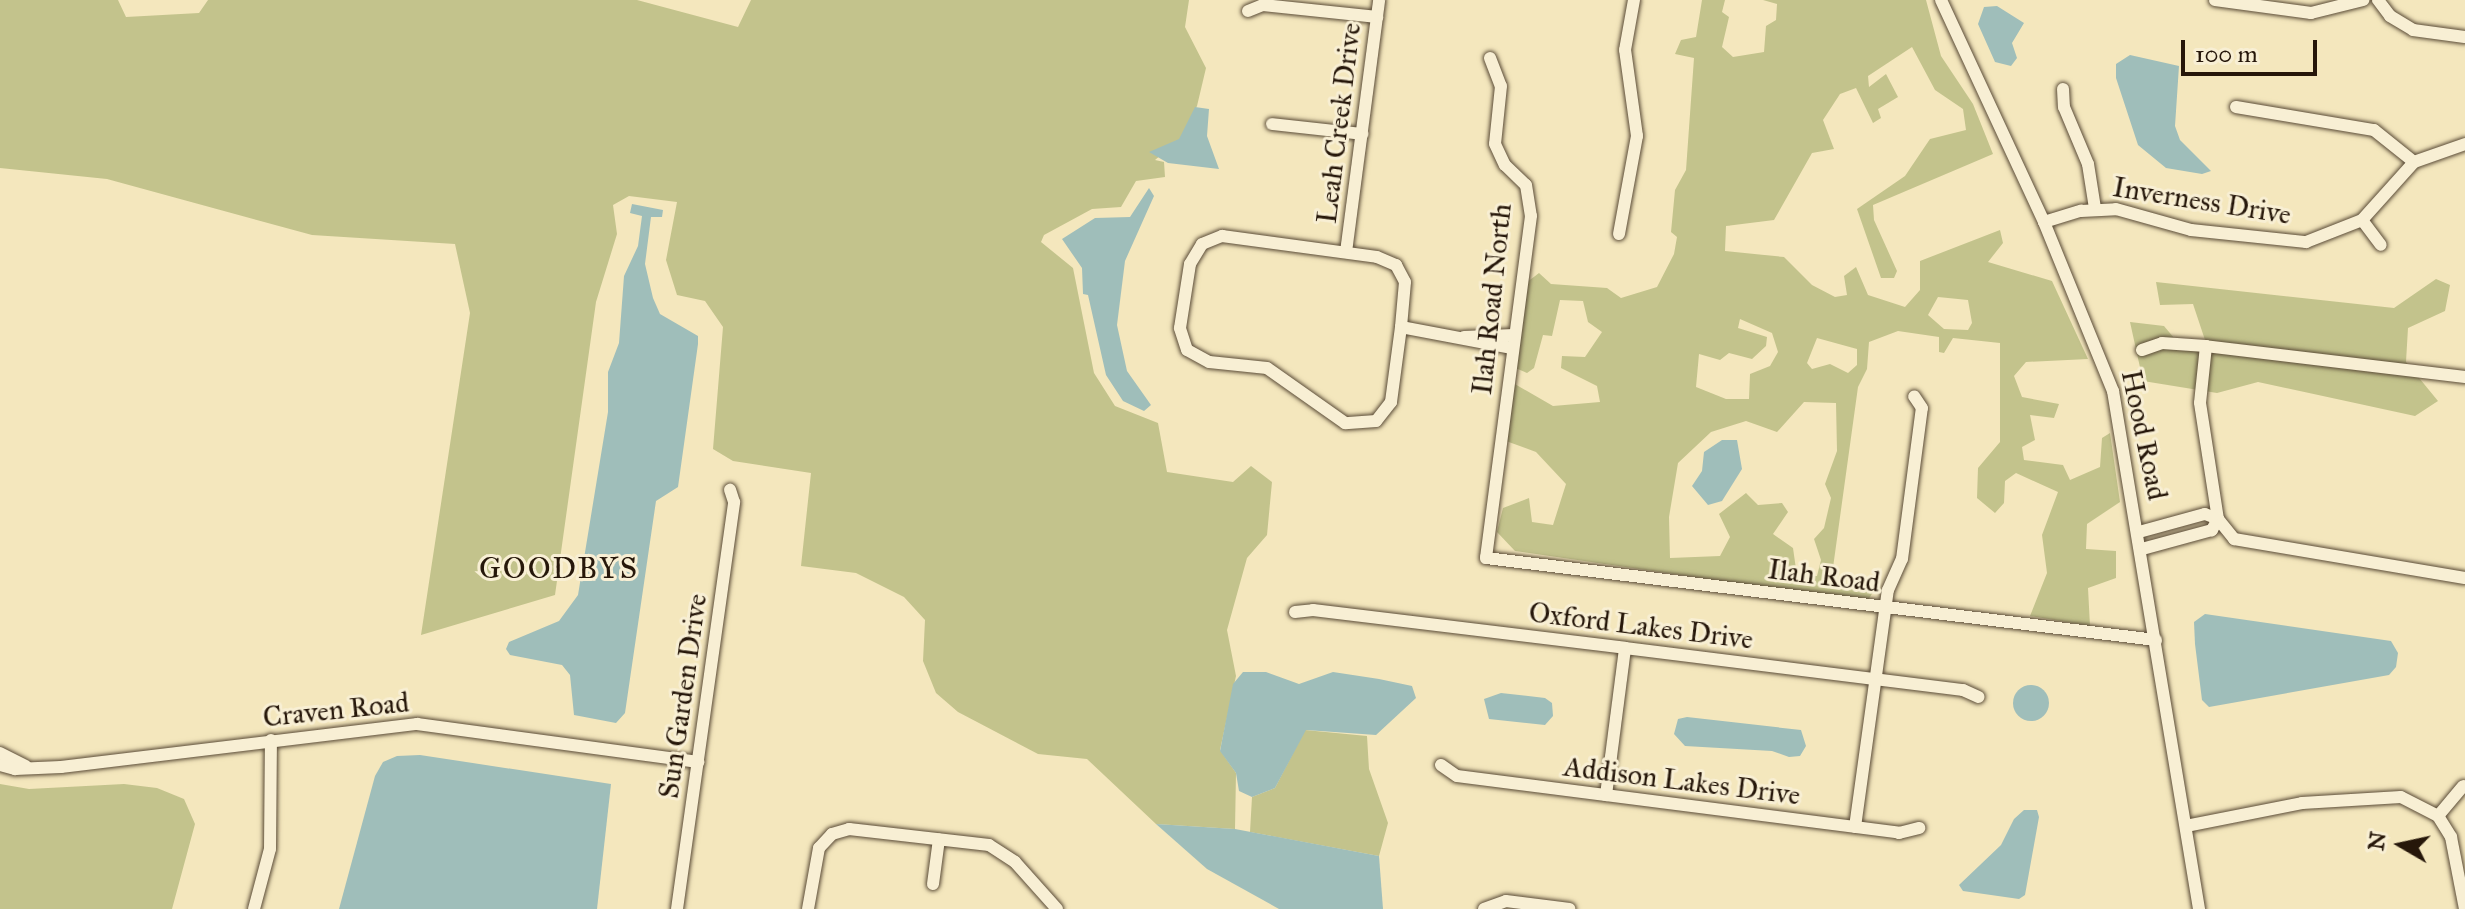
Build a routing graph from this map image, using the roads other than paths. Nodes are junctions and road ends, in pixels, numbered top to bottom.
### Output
1 (1379, 0) edge
2 (1634, 0) edge
3 (1941, 0) edge
4 (2215, 0) edge
5 (2363, 0) edge
6 (2378, 0) edge
7 (1248, 11) dead end
8 (1377, 17) junction
9 (2465, 37) edge
10 (1490, 58) dead end
11 (2063, 89) dead end
12 (2236, 107) dead end
13 (1272, 124) dead end
14 (1362, 134) junction
15 (2465, 144) edge
16 (2414, 162) junction
17 (2095, 208) junction
18 (2362, 220) junction
19 (2044, 222) junction
20 (1619, 234) dead end
21 (2381, 245) dead end
22 (1346, 252) junction
23 (1401, 327) junction
24 (1513, 342) junction
25 (2206, 346) junction
26 (2142, 350) dead end
27 (2465, 377) edge
28 (1914, 396) dead end
29 (730, 490) dead end
30 (2218, 519) junction
31 (2177, 525) junction
32 (2139, 532) junction
33 (2180, 540) junction
34 (2142, 549) junction
35 (1486, 558) joint
36 (2465, 578) edge
37 (1885, 608) junction
38 (1295, 612) dead end
39 (2156, 640) junction
40 (1625, 648) junction
41 (1874, 680) junction
42 (1979, 697) dead end
43 (271, 740) junction
44 (0, 753) edge
45 (698, 762) junction
46 (0, 765) edge
47 (1441, 765) dead end
48 (26, 766) junction
49 (2463, 786) edge
50 (1606, 795) junction
51 (2438, 816) junction
52 (2186, 826) junction
53 (1855, 827) junction
54 (1919, 828) dead end
55 (939, 839) junction
56 (933, 884) dead end
57 (254, 909) edge
58 (677, 909) edge
59 (808, 909) edge
60 (1057, 909) edge
61 (1484, 909) edge
62 (1569, 909) edge
63 (2199, 909) edge
64 (2465, 909) edge

1 - 8 street, Leah Creek Drive
2 - 20 street
3 - 19 street, Hood Road
4 - 5 street
6 - 9 street
7 - 8 street
8 - 14 street, Leah Creek Drive
10 - 24 street, Ilah Road North
11 - 17 street
12 - 16 street
13 - 14 street
14 - 22 street, Leah Creek Drive
15 - 16 street, Inverness Drive
16 - 18 street, Inverness Drive
17 - 18 street, Inverness Drive
17 - 19 street, Inverness Drive
18 - 21 street
19 - 32 street, Hood Road
22 - 23 street
22 - 23 street
23 - 24 street
24 - 35 street, Ilah Road North
25 - 26 street
25 - 27 street
25 - 30 street
28 - 37 street
29 - 45 street, Sun Garden Drive
30 - 31 street
30 - 33 street
30 - 36 street
31 - 32 street
31 - 33 street
32 - 34 street, Hood Road
33 - 34 street
34 - 39 street, Hood Road
35 - 37 street, Ilah Road
37 - 39 street, Ilah Road
37 - 41 street
38 - 40 street, Oxford Lakes Drive
39 - 52 street, Hood Road
40 - 41 street, Oxford Lakes Drive
40 - 50 street
41 - 42 street, Oxford Lakes Drive
41 - 53 street
43 - 45 street, Craven Road
43 - 48 street, Craven Road
43 - 57 street
44 - 48 street, Craven Road
45 - 58 street, Sun Garden Drive
46 - 48 street, Craven Road
47 - 50 street, Addison Lakes Drive
49 - 51 street
50 - 53 street, Addison Lakes Drive
51 - 52 street
51 - 64 street
52 - 63 street, Hood Road
53 - 54 street, Addison Lakes Drive
55 - 56 street
55 - 59 street
55 - 60 street
61 - 62 street

